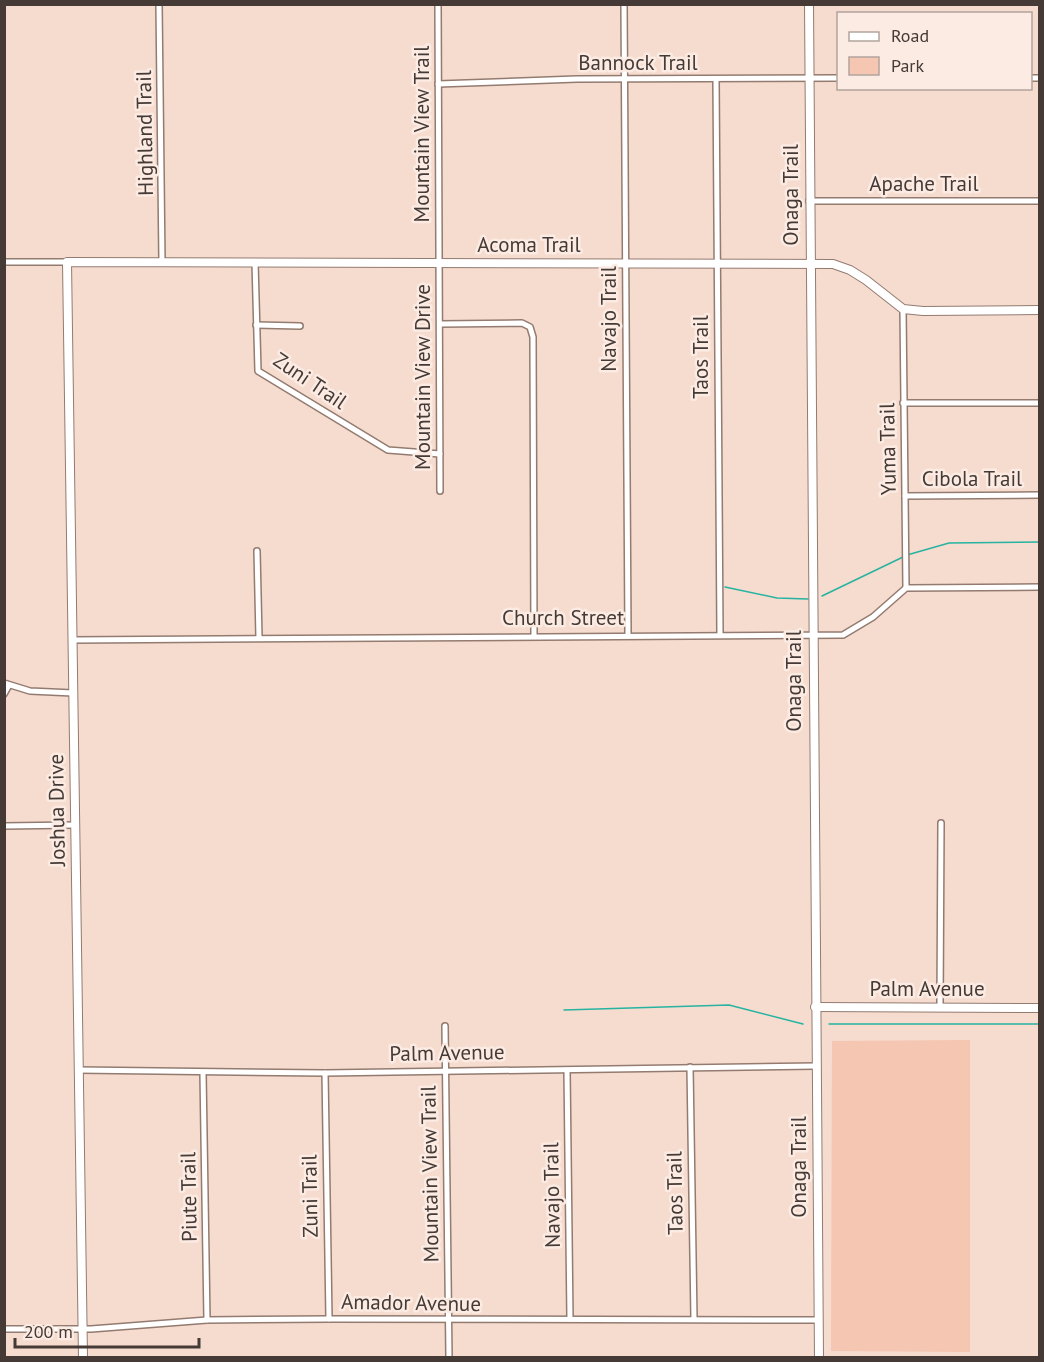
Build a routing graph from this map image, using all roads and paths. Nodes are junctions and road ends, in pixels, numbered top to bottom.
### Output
1 (159, 4) edge
2 (438, 4) edge
3 (624, 4) edge
4 (809, 4) edge
5 (809, 78) junction
6 (837, 78) edge
7 (625, 79) junction
8 (716, 79) junction
9 (438, 84) junction
10 (809, 201) junction
11 (1040, 201) edge
12 (4, 262) edge
13 (67, 262) junction
14 (162, 262) junction
15 (255, 262) junction
16 (439, 263) junction
17 (625, 263) junction
18 (717, 263) junction
19 (809, 264) junction
20 (903, 309) junction
21 (1040, 310) edge
22 (440, 324) junction
23 (256, 326) junction
24 (300, 326) dead end
25 (903, 403) junction
26 (1040, 403) edge
27 (440, 454) junction
28 (440, 491) dead end
29 (1040, 495) edge
30 (905, 496) junction
31 (257, 551) dead end
32 (1040, 587) edge
33 (906, 588) junction
34 (628, 634) junction
35 (720, 634) junction
36 (812, 634) junction
37 (534, 635) junction
38 (259, 638) junction
39 (72, 640) junction
40 (7, 684) edge
41 (73, 693) junction
42 (4, 694) edge
43 (941, 823) dead end
44 (75, 825) junction
45 (4, 826) edge
46 (815, 1007) junction
47 (940, 1007) junction
48 (1040, 1008) edge
49 (445, 1026) dead end
50 (816, 1066) junction
51 (690, 1067) junction
52 (78, 1070) junction
53 (567, 1070) junction
54 (445, 1071) junction
55 (203, 1073) junction
56 (325, 1073) junction
57 (328, 1318) junction
58 (570, 1319) junction
59 (694, 1319) junction
60 (207, 1320) junction
61 (818, 1320) junction
62 (448, 1321) junction
63 (4, 1329) edge
64 (82, 1329) junction
65 (83, 1358) edge
66 (449, 1358) edge
67 (819, 1358) edge

1 - 14 street, Highland Trail
2 - 9 street, Mountain View Trail
3 - 7 street, Navajo Trail
4 - 5 street, Onaga Trail
5 - 6 street, Bannock Trail
5 - 8 street, Bannock Trail
5 - 10 street, Onaga Trail
7 - 8 street, Bannock Trail
7 - 9 street, Bannock Trail
7 - 17 street, Navajo Trail
8 - 18 street, Taos Trail
9 - 16 street, Mountain View Trail
10 - 11 street, Apache Trail
10 - 19 street, Onaga Trail
12 - 13 street, Acoma Trail
13 - 14 street, Acoma Trail
13 - 39 street, Joshua Drive
14 - 15 street, Acoma Trail
15 - 16 street, Acoma Trail
15 - 23 street, Zuni Trail
16 - 17 street, Acoma Trail
16 - 22 street, Mountain View Drive
17 - 18 street, Acoma Trail
17 - 34 street, Navajo Trail
18 - 19 street, Acoma Trail
18 - 35 street, Taos Trail
19 - 20 street, Acoma Trail
19 - 36 street, Onaga Trail
20 - 21 street
20 - 25 street, Yuma Trail
22 - 27 street, Mountain View Drive
22 - 37 street
23 - 24 street
23 - 27 street, Zuni Trail
25 - 26 street
25 - 30 street, Yuma Trail
27 - 28 street, Mountain View Drive
29 - 30 street, Cibola Trail
30 - 33 street, Yuma Trail
31 - 38 street
32 - 33 street
33 - 36 street, Church Street
34 - 35 street, Church Street
34 - 37 street, Church Street
35 - 36 street, Church Street
36 - 46 street, Onaga Trail
37 - 38 street, Church Street
38 - 39 street, Church Street
39 - 41 street, Joshua Drive
40 - 41 street
40 - 42 street
41 - 44 street, Joshua Drive
43 - 47 street
44 - 45 street
44 - 52 street, Joshua Drive
46 - 47 street, Palm Avenue
46 - 50 street, Onaga Trail
47 - 48 street, Palm Avenue
49 - 54 street, Mountain View Trail
50 - 51 street, Palm Avenue
50 - 61 street, Onaga Trail
51 - 53 street, Palm Avenue
51 - 59 street, Taos Trail
52 - 55 street, Palm Avenue
52 - 64 street, Joshua Drive
53 - 54 street, Palm Avenue
53 - 58 street, Navajo Trail
54 - 56 street, Palm Avenue
54 - 62 street, Mountain View Trail
55 - 56 street, Palm Avenue
55 - 60 street, Piute Trail
56 - 57 street, Zuni Trail
57 - 60 street, Amador Avenue
57 - 62 street, Amador Avenue
58 - 59 street, Amador Avenue
58 - 62 street, Amador Avenue
59 - 61 street, Amador Avenue
60 - 64 street, Amador Avenue
61 - 67 street, Onaga Trail
62 - 66 street, Mountain View Trail
63 - 64 street, Amador Avenue
64 - 65 street, Joshua Drive

